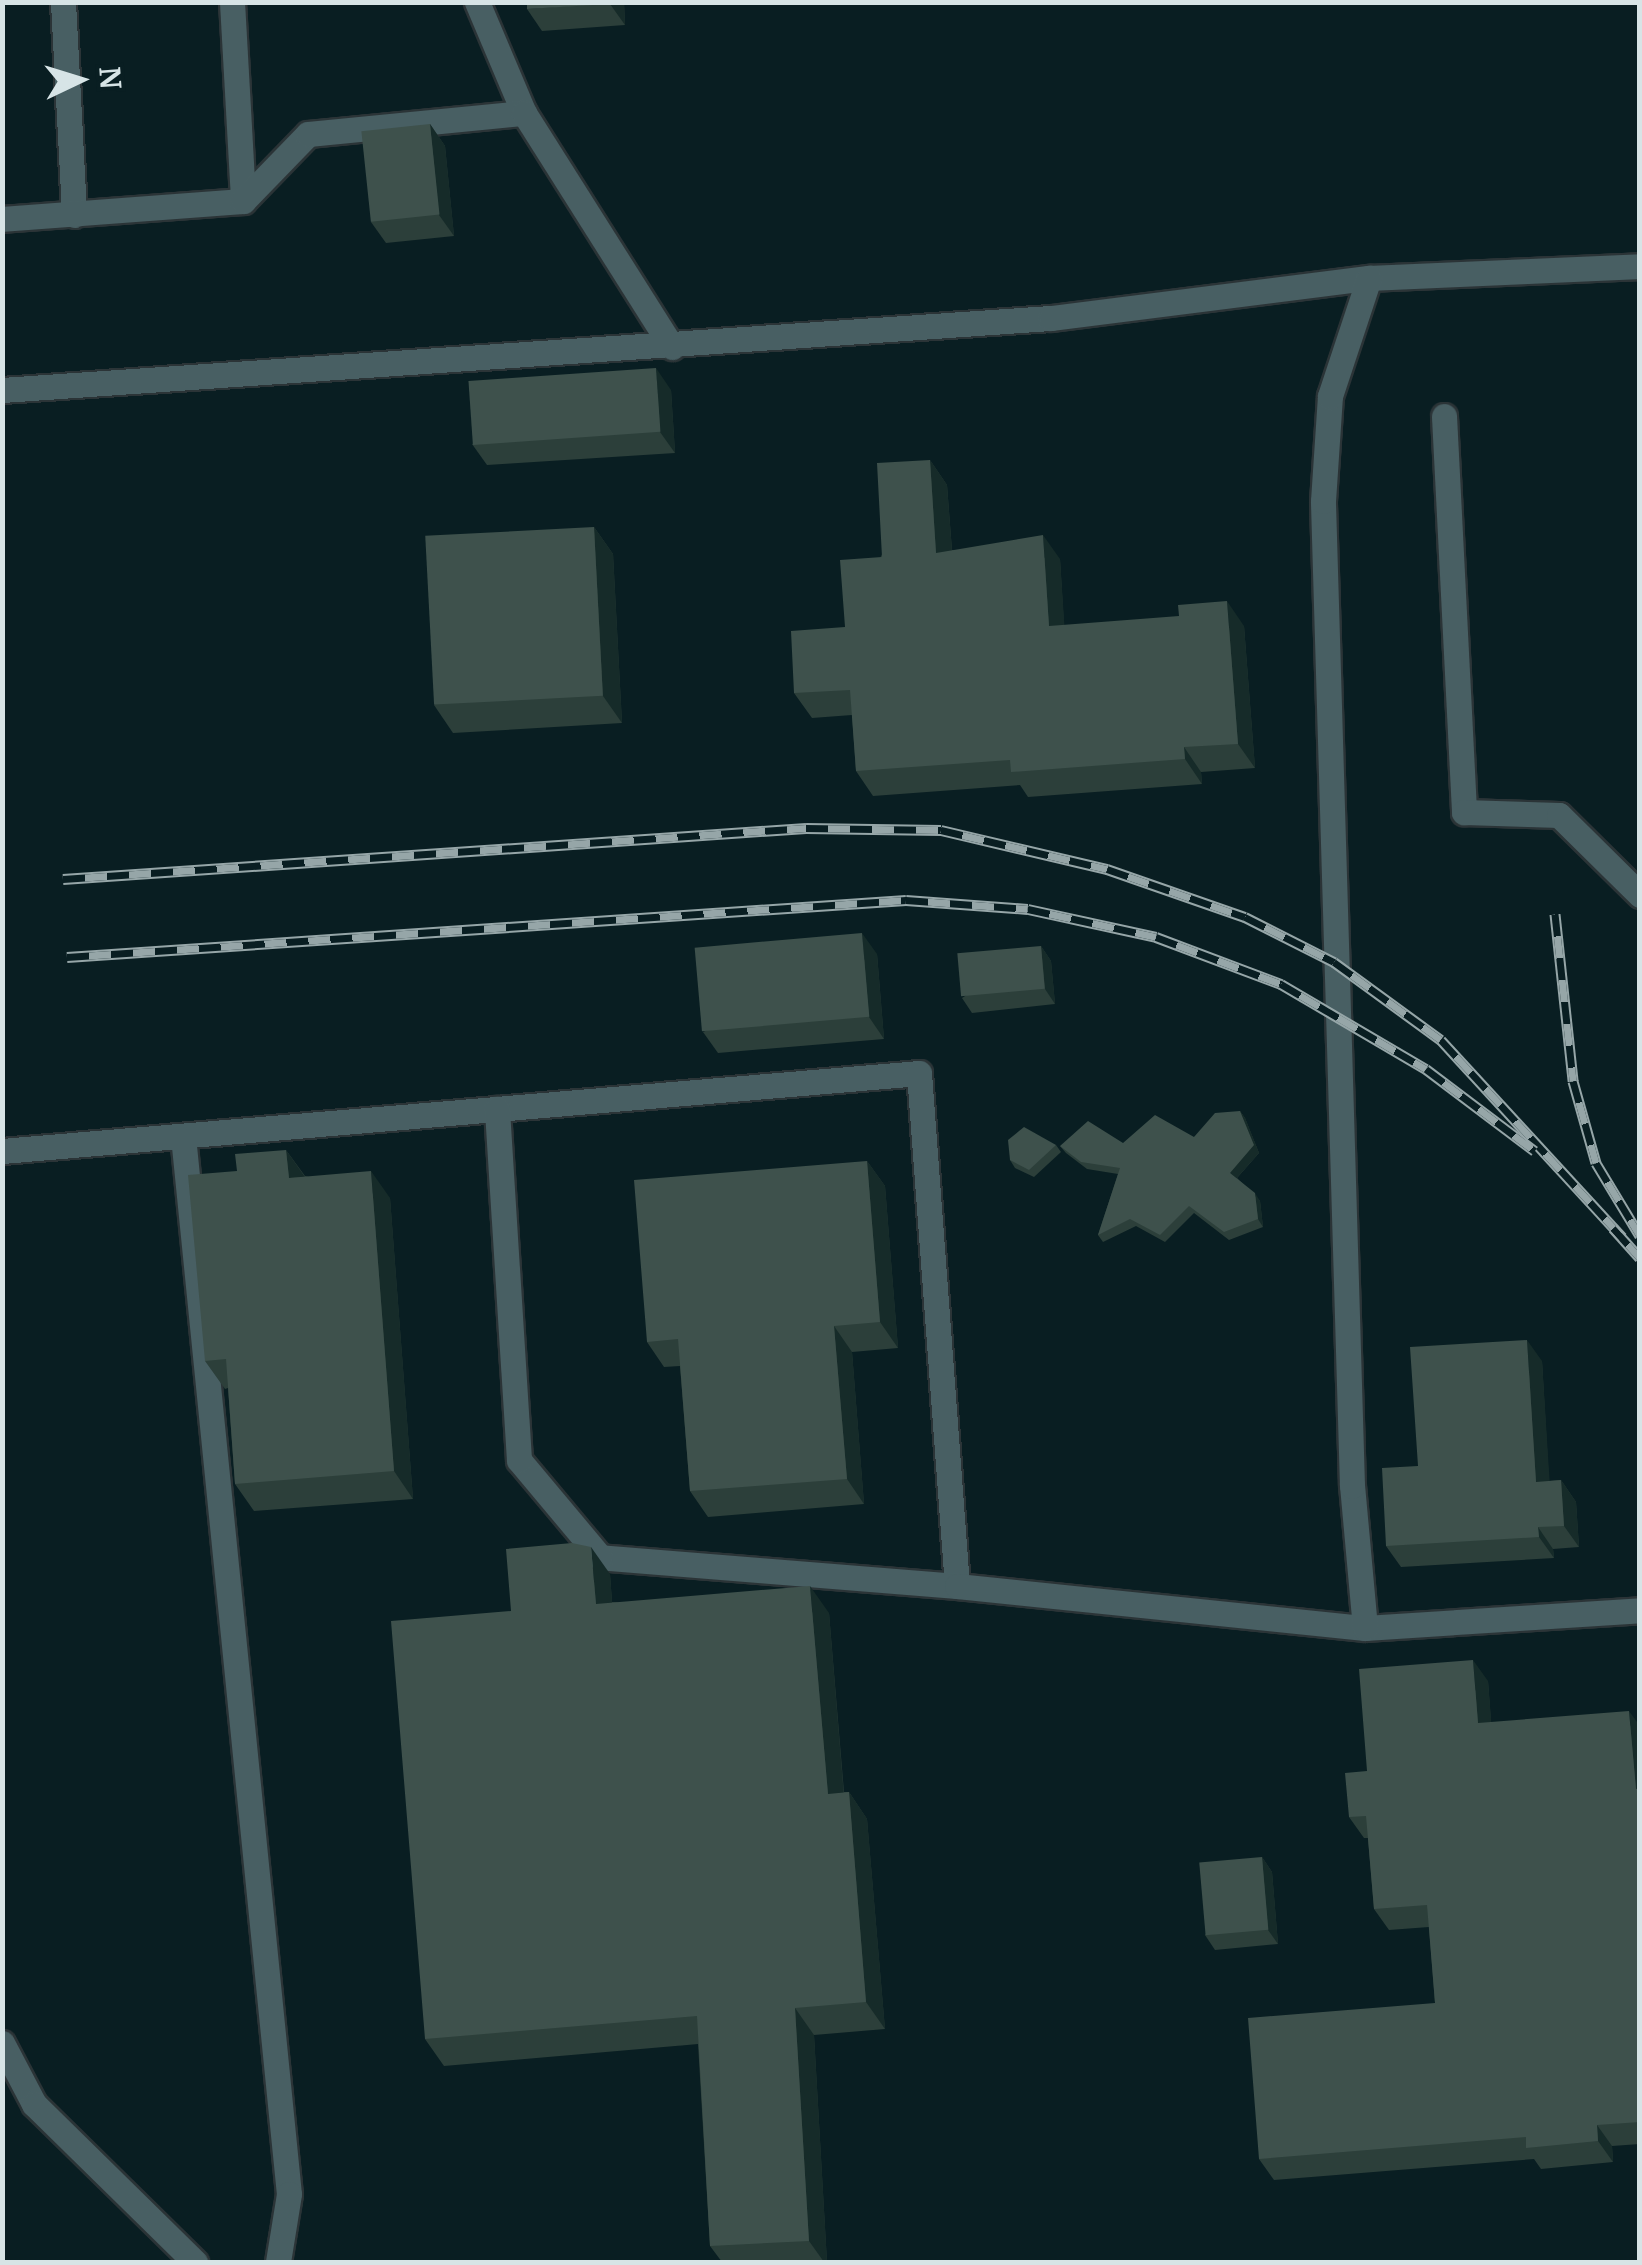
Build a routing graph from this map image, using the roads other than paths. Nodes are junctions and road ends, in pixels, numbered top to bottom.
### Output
1 (62, 2) edge
2 (232, 2) edge
3 (477, 2) edge
4 (524, 113) junction
5 (243, 200) junction
6 (74, 216) junction
7 (2, 219) edge
8 (1640, 266) edge
9 (1369, 278) junction
10 (672, 346) junction
11 (2, 390) edge
12 (1444, 416) dead end
13 (1640, 895) edge
14 (497, 1110) junction
15 (182, 1136) junction
16 (2, 1151) edge
17 (957, 1586) junction
18 (1640, 1610) edge
19 (1365, 1628) junction
20 (2, 2043) edge
21 (194, 2262) edge
22 (278, 2262) edge

1 - 6 lane
2 - 5 lane
3 - 4 lane
4 - 5 lane
4 - 10 lane
5 - 6 lane
6 - 7 lane
8 - 9 lane
9 - 10 lane
9 - 19 lane
10 - 11 lane
12 - 13 lane
14 - 15 lane
14 - 17 lane
14 - 17 lane
15 - 16 lane
15 - 22 lane
17 - 19 lane
18 - 19 lane
20 - 21 lane

